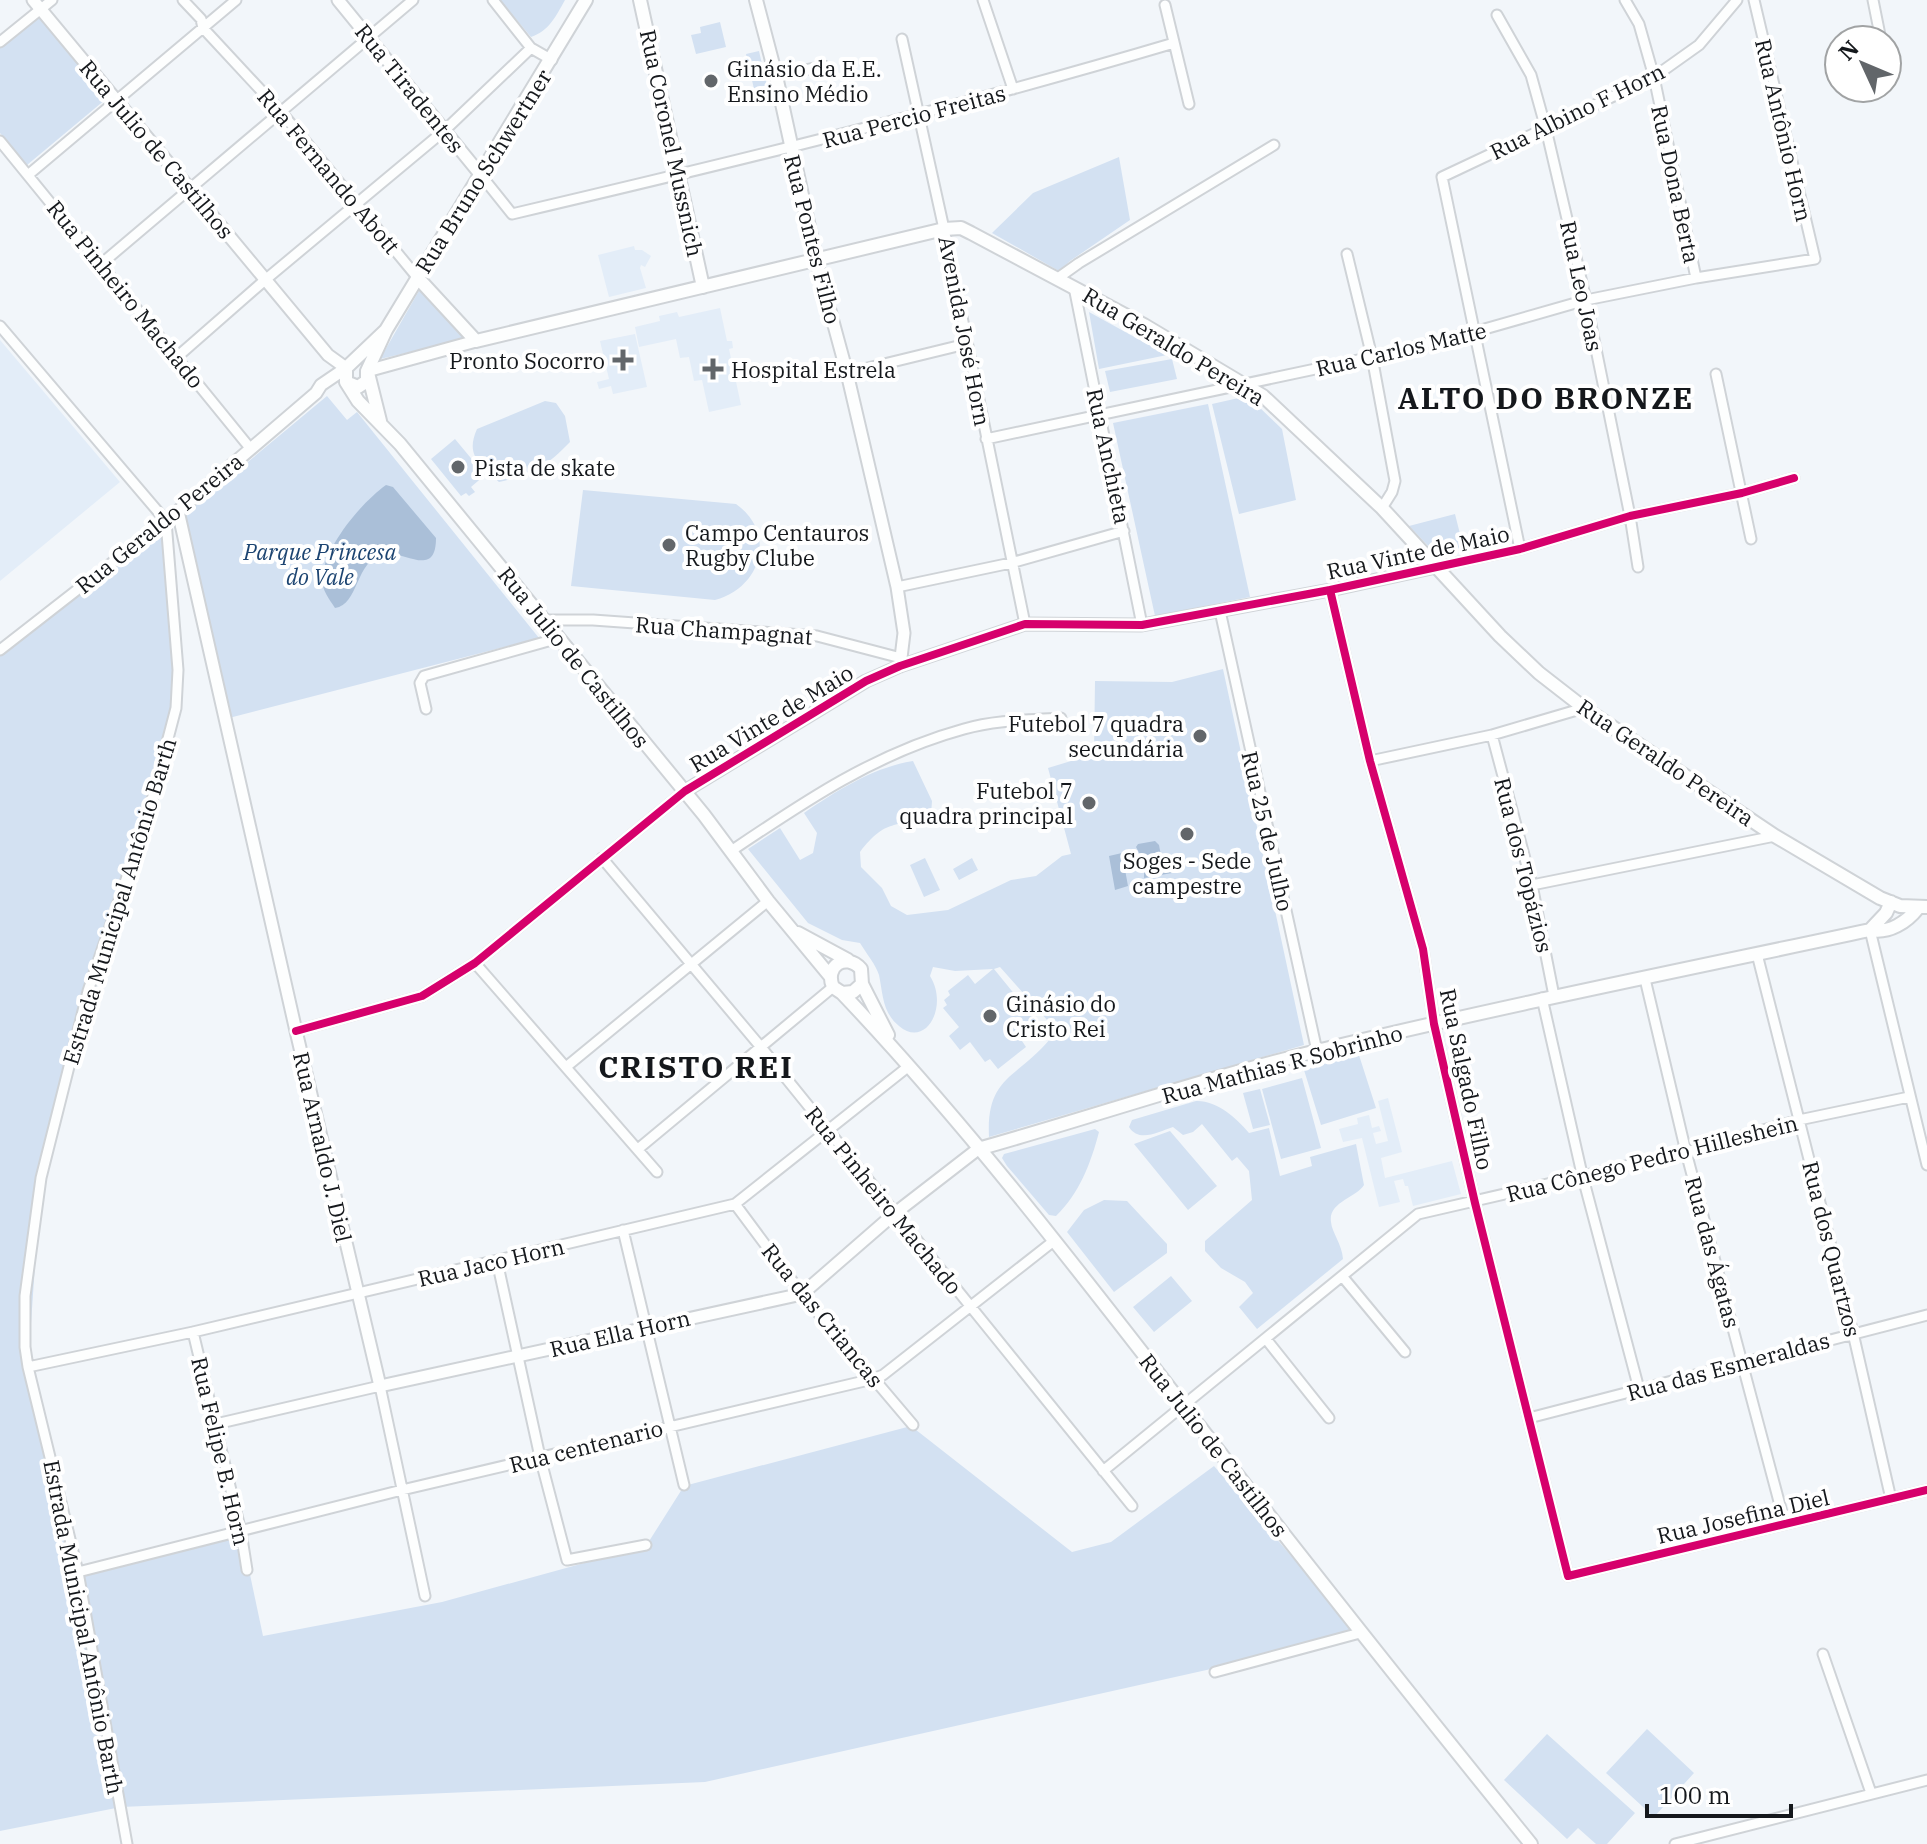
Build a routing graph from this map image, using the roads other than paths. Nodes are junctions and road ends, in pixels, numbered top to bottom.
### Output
1 (52, 0) edge
2 (183, 0) edge
3 (236, 0) edge
4 (338, 0) edge
5 (413, 0) edge
6 (493, 0) edge
7 (640, 0) edge
8 (756, 0) edge
9 (983, 0) edge
10 (1625, 0) edge
11 (1737, 0) edge
12 (1754, 0) edge
13 (1873, 0) edge
14 (582, 4) edge
15 (37, 5) edge
16 (1165, 5) dead end
17 (1497, 15) dead end
18 (1878, 24) edge
19 (203, 28) junction
20 (369, 38) junction
21 (902, 39) dead end
22 (0, 42) edge
23 (1174, 43) junction
24 (531, 48) junction
25 (552, 60) junction
26 (824, 66) dead end
27 (776, 76) junction
28 (1654, 77) junction
29 (1013, 89) junction
30 (116, 102) junction
31 (1189, 104) dead end
32 (282, 113) junction
33 (919, 115) junction
34 (1546, 129) junction
35 (445, 130) junction
36 (0, 141) edge
37 (1274, 145) dead end
38 (791, 149) junction
39 (480, 174) junction
40 (28, 175) junction
41 (680, 175) junction
42 (192, 189) junction
43 (357, 203) junction
44 (512, 214) joint
45 (944, 229) junction
46 (1347, 254) dead end
47 (429, 257) junction
48 (816, 259) junction
49 (1815, 259) joint
50 (101, 264) junction
51 (417, 277) junction
52 (1058, 278) junction
53 (1696, 278) junction
54 (265, 280) junction
55 (703, 287) junction
56 (1074, 287) junction
57 (431, 294) junction
58 (1586, 300) junction
59 (0, 326) edge
60 (386, 330) junction
61 (1474, 332) junction
62 (476, 341) junction
63 (966, 344) junction
64 (177, 357) junction
65 (1372, 357) junction
66 (346, 368) junction
67 (367, 371) junction
68 (847, 373) junction
69 (1716, 374) dead end
70 (346, 382) junction
71 (1246, 384) junction
72 (316, 393) junction
73 (1100, 414) junction
74 (381, 424) junction
75 (986, 439) junction
76 (250, 448) junction
77 (1794, 478) dead end
78 (1742, 493) junction
79 (1382, 508) junction
80 (178, 511) junction
81 (1630, 516) junction
82 (166, 521) junction
83 (1124, 531) junction
84 (1751, 539) dead end
85 (1520, 549) junction
86 (1011, 563) junction
87 (1436, 567) junction
88 (1638, 567) dead end
89 (897, 587) junction
90 (1330, 590) junction
91 (1220, 611) junction
92 (544, 620) junction
93 (1025, 624) junction
94 (1142, 625) junction
95 (559, 638) junction
96 (0, 650) edge
97 (900, 662) junction
98 (1584, 708) junction
99 (426, 709) dead end
100 (1061, 718) dead end
101 (1492, 735) junction
102 (1370, 761) junction
103 (685, 791) junction
104 (1775, 836) junction
105 (731, 851) junction
106 (602, 858) junction
107 (1532, 885) junction
108 (768, 901) junction
109 (1891, 902) junction
110 (1923, 907) edge
111 (1870, 930) junction
112 (793, 931) junction
113 (1757, 954) junction
114 (848, 960) junction
115 (475, 963) junction
116 (691, 966) junction
117 (1645, 979) junction
118 (862, 984) junction
119 (835, 985) junction
120 (1548, 997) junction
121 (1434, 1024) junction
122 (296, 1031) junction
123 (760, 1046) junction
124 (894, 1049) junction
125 (1317, 1051) junction
126 (909, 1066) junction
127 (566, 1067) junction
128 (1909, 1097) junction
129 (1799, 1120) junction
130 (828, 1133) junction
131 (638, 1149) junction
132 (978, 1149) junction
133 (1686, 1152) junction
134 (1927, 1165) edge
135 (657, 1172) dead end
136 (1582, 1174) junction
137 (1475, 1203) junction
138 (735, 1204) junction
139 (894, 1214) junction
140 (623, 1230) junction
141 (1055, 1240) junction
142 (497, 1261) junction
143 (1342, 1276) junction
144 (357, 1293) junction
145 (802, 1294) junction
146 (972, 1307) junction
147 (1927, 1315) edge
148 (646, 1326) junction
149 (193, 1332) junction
150 (1853, 1333) junction
151 (1266, 1339) junction
152 (1405, 1352) dead end
153 (517, 1357) junction
154 (1743, 1363) junction
155 (28, 1367) junction
156 (873, 1379) junction
157 (380, 1386) junction
158 (1639, 1389) junction
159 (1184, 1406) junction
160 (1329, 1418) dead end
161 (1529, 1418) junction
162 (216, 1424) junction
163 (913, 1425) dead end
164 (668, 1426) junction
165 (540, 1457) junction
166 (1103, 1471) junction
167 (684, 1485) dead end
168 (402, 1490) junction
169 (1927, 1490) edge
170 (1891, 1499) junction
171 (1132, 1506) dead end
172 (1785, 1524) junction
173 (241, 1532) junction
174 (646, 1545) dead end
175 (247, 1570) dead end
176 (78, 1572) junction
177 (1568, 1576) joint
178 (425, 1596) dead end
179 (1360, 1633) junction
180 (1823, 1654) dead end
181 (1215, 1672) dead end
182 (1927, 1780) edge
183 (1871, 1793) junction
184 (127, 1844) edge
185 (1531, 1844) edge
186 (1675, 1844) edge

1 - 15 street
2 - 19 street, Rua Fernando Abott
3 - 19 street
4 - 20 street, Rua Tiradentes
5 - 20 street
6 - 24 street
7 - 41 main road, Rua Coronel Mussnich
8 - 27 main road, Rua Pontes Filho
9 - 29 street
10 - 28 street, Rua Dona Berta
11 - 28 street, Rua Albino F Horn
12 - 49 street, Rua Antônio Horn
13 - 18 street
14 - 25 main road, Rua Bruno Schwertner
15 - 22 street
15 - 30 street, Rua Julio de Castilhos
16 - 23 street
17 - 34 street, Rua Leo Joas
19 - 30 street
19 - 32 street, Rua Fernando Abott
20 - 32 street
20 - 35 street, Rua Tiradentes
21 - 33 street, Avenida José Horn
23 - 29 street, Rua Percio Freitas
23 - 31 street
24 - 25 street
24 - 35 street
25 - 39 main road, Rua Bruno Schwertner
26 - 27 street
27 - 38 main road, Rua Pontes Filho
28 - 34 street, Rua Albino F Horn
28 - 53 street, Rua Dona Berta
29 - 33 street, Rua Percio Freitas
30 - 40 street
30 - 42 street, Rua Julio de Castilhos
32 - 42 street
32 - 43 street, Rua Fernando Abott
33 - 38 street, Rua Percio Freitas
33 - 45 street, Avenida José Horn
34 - 58 street, Rua Leo Joas
34 - 61 street, Rua Albino F Horn
35 - 39 street, Rua Tiradentes
35 - 43 street
36 - 40 street, Rua Pinheiro Machado
37 - 52 street
38 - 41 street, Rua Percio Freitas
38 - 48 main road, Rua Pontes Filho
39 - 44 street, Rua Tiradentes
39 - 47 main road, Rua Bruno Schwertner
40 - 50 street, Rua Pinheiro Machado
41 - 44 street, Rua Percio Freitas
41 - 55 main road, Rua Coronel Mussnich
42 - 50 street
42 - 54 street, Rua Julio de Castilhos
43 - 51 street, Rua Fernando Abott
43 - 54 street
45 - 48 main road, Rua Geraldo Pereira
45 - 52 main road, Rua Geraldo Pereira
45 - 63 street, Avenida José Horn
46 - 65 street
47 - 51 main road, Rua Bruno Schwertner
47 - 57 main road
48 - 55 main road, Rua Geraldo Pereira
48 - 68 street, Rua Pontes Filho
49 - 53 street, Rua Carlos Matte
50 - 64 street, Rua Pinheiro Machado
51 - 57 main road, Rua Fernando Abott
51 - 60 main road, Rua Bruno Schwertner
52 - 56 main road, Rua Geraldo Pereira
53 - 58 street, Rua Carlos Matte
54 - 64 street
54 - 66 street, Rua Julio de Castilhos
55 - 62 main road, Rua Geraldo Pereira
56 - 71 main road, Rua Geraldo Pereira
56 - 73 street, Rua Anchieta
57 - 62 main road, Rua Fernando Abott
58 - 61 street, Rua Carlos Matte
58 - 81 street, Rua Leo Joas
59 - 82 street
60 - 66 main road, Rua Bruno Schwertner
60 - 67 main road, Rua Bruno Schwertner
61 - 65 street, Rua Carlos Matte
61 - 85 street
62 - 67 street, Rua Geraldo Pereira
63 - 68 street
63 - 75 street, Avenida José Horn
64 - 76 street, Rua Pinheiro Machado
65 - 71 street, Rua Carlos Matte
65 - 79 street
66 - 67 main road
66 - 70 main road
66 - 72 street, Rua Geraldo Pereira
67 - 70 main road
67 - 74 main road, Rua Julio de Castilhos
68 - 89 street, Rua Pontes Filho
69 - 78 street
70 - 72 street, Rua Geraldo Pereira
70 - 74 main road, Rua Julio de Castilhos
71 - 73 street, Rua Carlos Matte
71 - 79 main road, Rua Geraldo Pereira
72 - 76 street, Rua Geraldo Pereira
73 - 75 street, Rua Carlos Matte
73 - 83 street, Rua Anchieta
74 - 92 main road, Rua Julio de Castilhos
75 - 86 street, Avenida José Horn
76 - 80 street, Rua Geraldo Pereira
77 - 78 street, Rua Vinte de Maio
78 - 81 street, Rua Vinte de Maio
78 - 84 street
79 - 87 main road, Rua Geraldo Pereira
80 - 82 street, Rua Geraldo Pereira
80 - 122 street, Rua Arnaldo J. Diel
81 - 85 street, Rua Vinte de Maio
81 - 88 street, Rua Leo Joas
82 - 96 street, Rua Geraldo Pereira
82 - 155 street, Estrada Municipal Antônio Barth
83 - 86 street
83 - 94 street, Rua Anchieta
85 - 87 street, Rua Vinte de Maio
86 - 89 street
86 - 93 street, Avenida José Horn
87 - 90 street, Rua Vinte de Maio
87 - 98 main road, Rua Geraldo Pereira
89 - 97 street, Rua Pontes Filho
90 - 91 street, Rua Vinte de Maio
90 - 102 street, Rua Salgado Filho
91 - 94 street, Rua Vinte de Maio
91 - 125 street, Rua 25 de Julho
92 - 95 main road, Rua Julio de Castilhos
92 - 97 street, Rua Champagnat
93 - 94 street, Rua Vinte de Maio
93 - 97 street, Rua Vinte de Maio
95 - 99 street
95 - 103 main road, Rua Julio de Castilhos
97 - 103 street, Rua Vinte de Maio
98 - 101 street
98 - 104 main road, Rua Geraldo Pereira
100 - 105 street
101 - 102 street
101 - 107 street, Rua dos Topázios
102 - 121 street, Rua Salgado Filho
103 - 105 main road, Rua Julio de Castilhos
103 - 106 street, Rua Vinte de Maio
104 - 107 street
104 - 109 main road, Rua Geraldo Pereira
105 - 108 main road, Rua Julio de Castilhos
106 - 115 street, Rua Vinte de Maio
106 - 116 street, Rua Pinheiro Machado
107 - 120 street, Rua dos Topázios
108 - 112 main road, Rua Julio de Castilhos
108 - 116 street
109 - 110 main road, Rua Geraldo Pereira
109 - 111 main road
110 - 111 main road, Rua Mathias R Sobrinho
111 - 113 main road, Rua Mathias R Sobrinho
111 - 128 street
112 - 114 main road, Rua Julio de Castilhos
112 - 119 main road, Rua Julio de Castilhos
113 - 117 main road, Rua Mathias R Sobrinho
113 - 129 street, Rua dos Quartzos
114 - 118 main road
114 - 119 main road
115 - 122 street, Rua Vinte de Maio
115 - 127 street
116 - 123 street, Rua Pinheiro Machado
116 - 127 street
117 - 120 main road, Rua Mathias R Sobrinho
117 - 133 street, Rua das Ágatas
118 - 119 main road
118 - 124 main road, Rua Julio de Castilhos
119 - 123 street
119 - 124 main road, Rua Julio de Castilhos
120 - 121 main road, Rua Mathias R Sobrinho
120 - 136 street, Rua dos Topázios
121 - 125 main road, Rua Mathias R Sobrinho
121 - 137 street, Rua Salgado Filho
122 - 144 street, Rua Arnaldo J. Diel
123 - 130 street, Rua Pinheiro Machado
123 - 131 street
124 - 126 main road, Rua Julio de Castilhos
125 - 132 main road, Rua Mathias R Sobrinho
126 - 130 street, Rua Jaco Horn
126 - 132 main road, Rua Julio de Castilhos
127 - 131 street
128 - 129 street, Rua Cônego Pedro Hilleshein
128 - 134 street
129 - 133 street, Rua Cônego Pedro Hilleshein
129 - 150 street, Rua dos Quartzos
130 - 138 street, Rua Jaco Horn
130 - 139 street, Rua Pinheiro Machado
131 - 135 street
132 - 139 street, Rua Ella Horn
132 - 141 main road, Rua Julio de Castilhos
133 - 136 street, Rua Cônego Pedro Hilleshein
133 - 154 street, Rua das Ágatas
136 - 137 street, Rua Cônego Pedro Hilleshein
136 - 158 street, Rua dos Topázios
137 - 143 street, Rua Cônego Pedro Hilleshein
137 - 161 street, Rua Salgado Filho
138 - 140 street, Rua Jaco Horn
138 - 145 street, Rua das Criancas
139 - 145 street, Rua Ella Horn
139 - 146 street, Rua Pinheiro Machado
140 - 142 street, Rua Jaco Horn
140 - 148 street
141 - 146 street, Rua centenario
141 - 159 main road, Rua Julio de Castilhos
142 - 144 street, Rua Jaco Horn
142 - 153 street
143 - 151 street, Rua Cônego Pedro Hilleshein
143 - 152 street
144 - 149 street, Rua Jaco Horn
144 - 157 street, Rua Arnaldo J. Diel
145 - 148 street, Rua Ella Horn
145 - 156 street, Rua das Criancas
146 - 156 street, Rua centenario
146 - 166 street, Rua Pinheiro Machado
147 - 150 street, Rua das Esmeraldas
148 - 153 street, Rua Ella Horn
148 - 164 street
149 - 155 street, Rua Jaco Horn
149 - 162 street, Rua Felipe B. Horn
150 - 154 street, Rua das Esmeraldas
150 - 170 street, Rua dos Quartzos
151 - 159 street, Rua Cônego Pedro Hilleshein
151 - 160 street
153 - 157 street, Rua Ella Horn
153 - 165 street
154 - 158 street, Rua das Esmeraldas
154 - 172 street, Rua das Ágatas
155 - 176 street, Estrada Municipal Antônio Barth
156 - 163 street, Rua das Criancas
156 - 164 street, Rua centenario
157 - 162 street, Rua Ella Horn
157 - 168 street, Rua Arnaldo J. Diel
158 - 161 street, Rua das Esmeraldas
159 - 166 street, Rua Cônego Pedro Hilleshein
159 - 179 main road, Rua Julio de Castilhos
161 - 177 street, Rua Salgado Filho
162 - 173 street, Rua Felipe B. Horn
164 - 165 street, Rua centenario
164 - 167 street
165 - 168 street, Rua centenario
165 - 174 street
166 - 171 street, Rua Pinheiro Machado
168 - 173 street, Rua centenario
168 - 178 street, Rua Arnaldo J. Diel
169 - 170 street, Rua Josefina Diel
170 - 172 street, Rua Josefina Diel
172 - 177 street, Rua Josefina Diel
173 - 175 street, Rua Felipe B. Horn
173 - 176 street, Rua centenario
176 - 184 street, Estrada Municipal Antônio Barth
179 - 181 street
179 - 185 main road, Rua Julio de Castilhos
180 - 183 street
182 - 183 street
183 - 186 street

